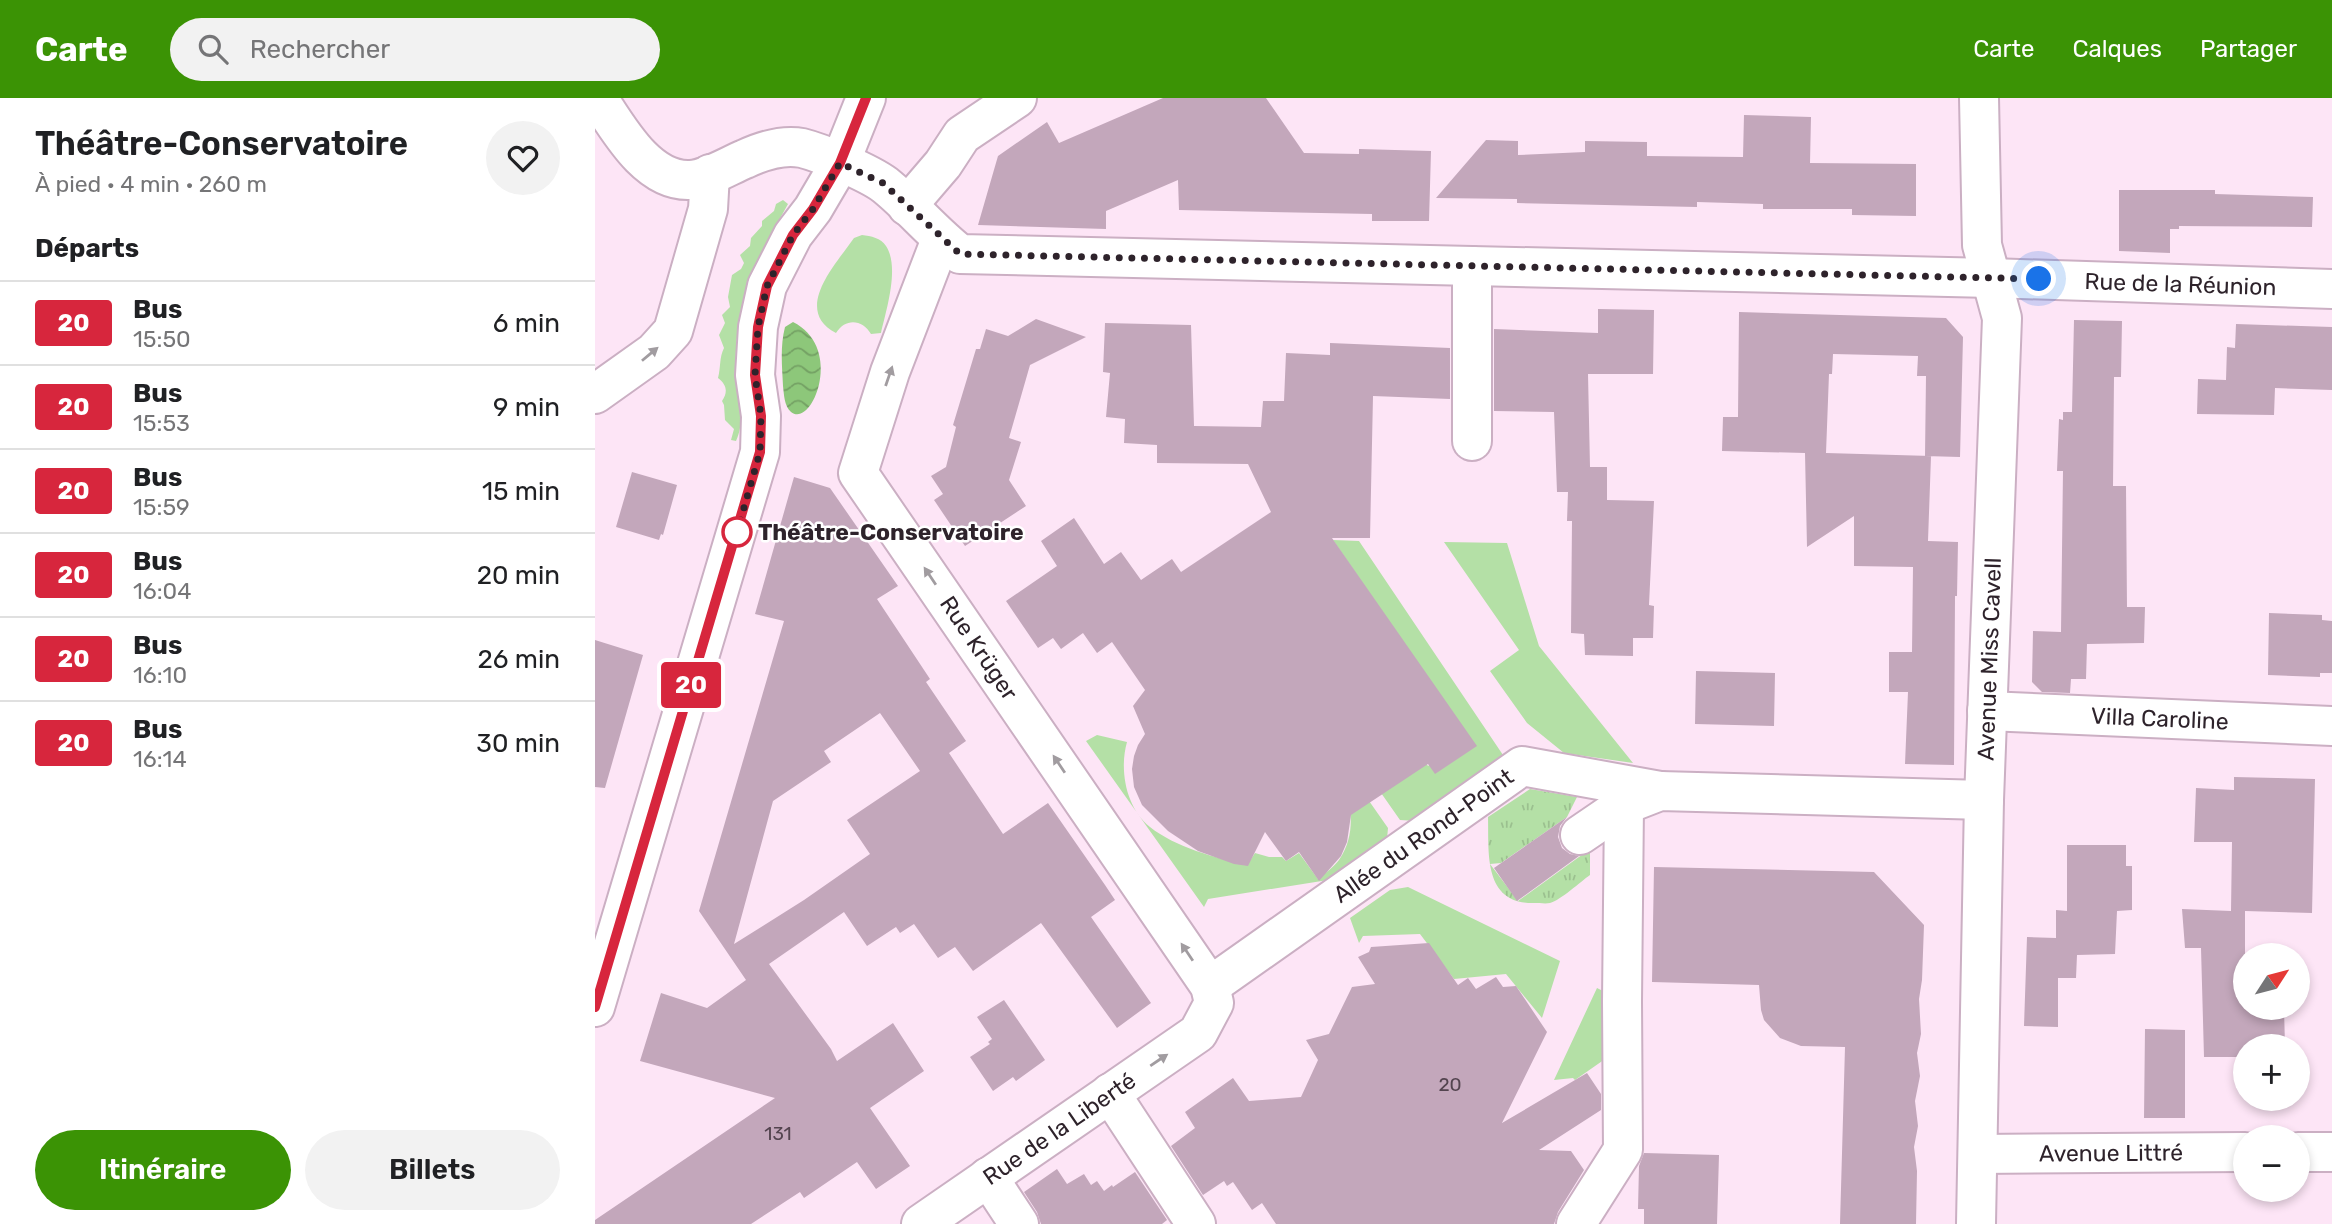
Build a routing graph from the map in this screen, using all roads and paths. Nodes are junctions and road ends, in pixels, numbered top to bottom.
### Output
1 (598, 98) edge
2 (866, 98) edge
3 (1017, 98) edge
4 (1979, 98) edge
5 (840, 163) junction
6 (710, 174) junction
7 (908, 206) junction
8 (941, 239) junction
9 (1472, 266) junction
10 (1991, 278) junction
11 (2332, 289) edge
12 (595, 394) edge
13 (1472, 441) dead end
14 (1987, 711) junction
15 (2332, 726) edge
16 (1660, 791) junction
17 (1984, 800) junction
18 (1624, 805) junction
19 (1580, 835) dead end
20 (1210, 986) junction
21 (595, 1007) edge
22 (1110, 1093) junction
23 (2310, 1152) edge
24 (2332, 1152) edge
25 (2233, 1153) edge
26 (1977, 1154) junction
27 (988, 1177) junction
28 (921, 1224) edge
29 (1019, 1224) edge
30 (1196, 1224) edge
31 (1576, 1224) edge
32 (1976, 1224) edge

1 - 6 street
2 - 5 street
3 - 7 street
4 - 10 street, Avenue Miss Cavell
5 - 6 street, Rue de la Réunion
5 - 7 street, Rue de la Réunion
5 - 21 street
12 -> 6 street
7 - 8 street, Rue de la Réunion
8 - 9 street, Rue de la Réunion
20 -> 8 street, Rue Krüger
9 - 10 street, Rue de la Réunion
9 - 13 street
10 - 11 street, Rue de la Réunion
10 - 14 street, Avenue Miss Cavell
14 - 15 street, Villa Caroline
14 - 17 street, Avenue Miss Cavell
16 - 17 street, Allée du Rond-Point
16 - 18 street, Allée du Rond-Point
16 - 20 street, Allée du Rond-Point
17 - 26 street, Avenue Miss Cavell
18 - 19 street, Allée du Rond-Point
18 - 31 street
22 -> 20 street, Rue de la Liberté
22 - 27 street, Rue de la Liberté
22 - 30 street
23 - 24 street
25 - 26 street, Avenue Littré
26 - 32 street, Avenue Miss Cavell
27 - 28 street, Rue de la Liberté
27 - 29 street

